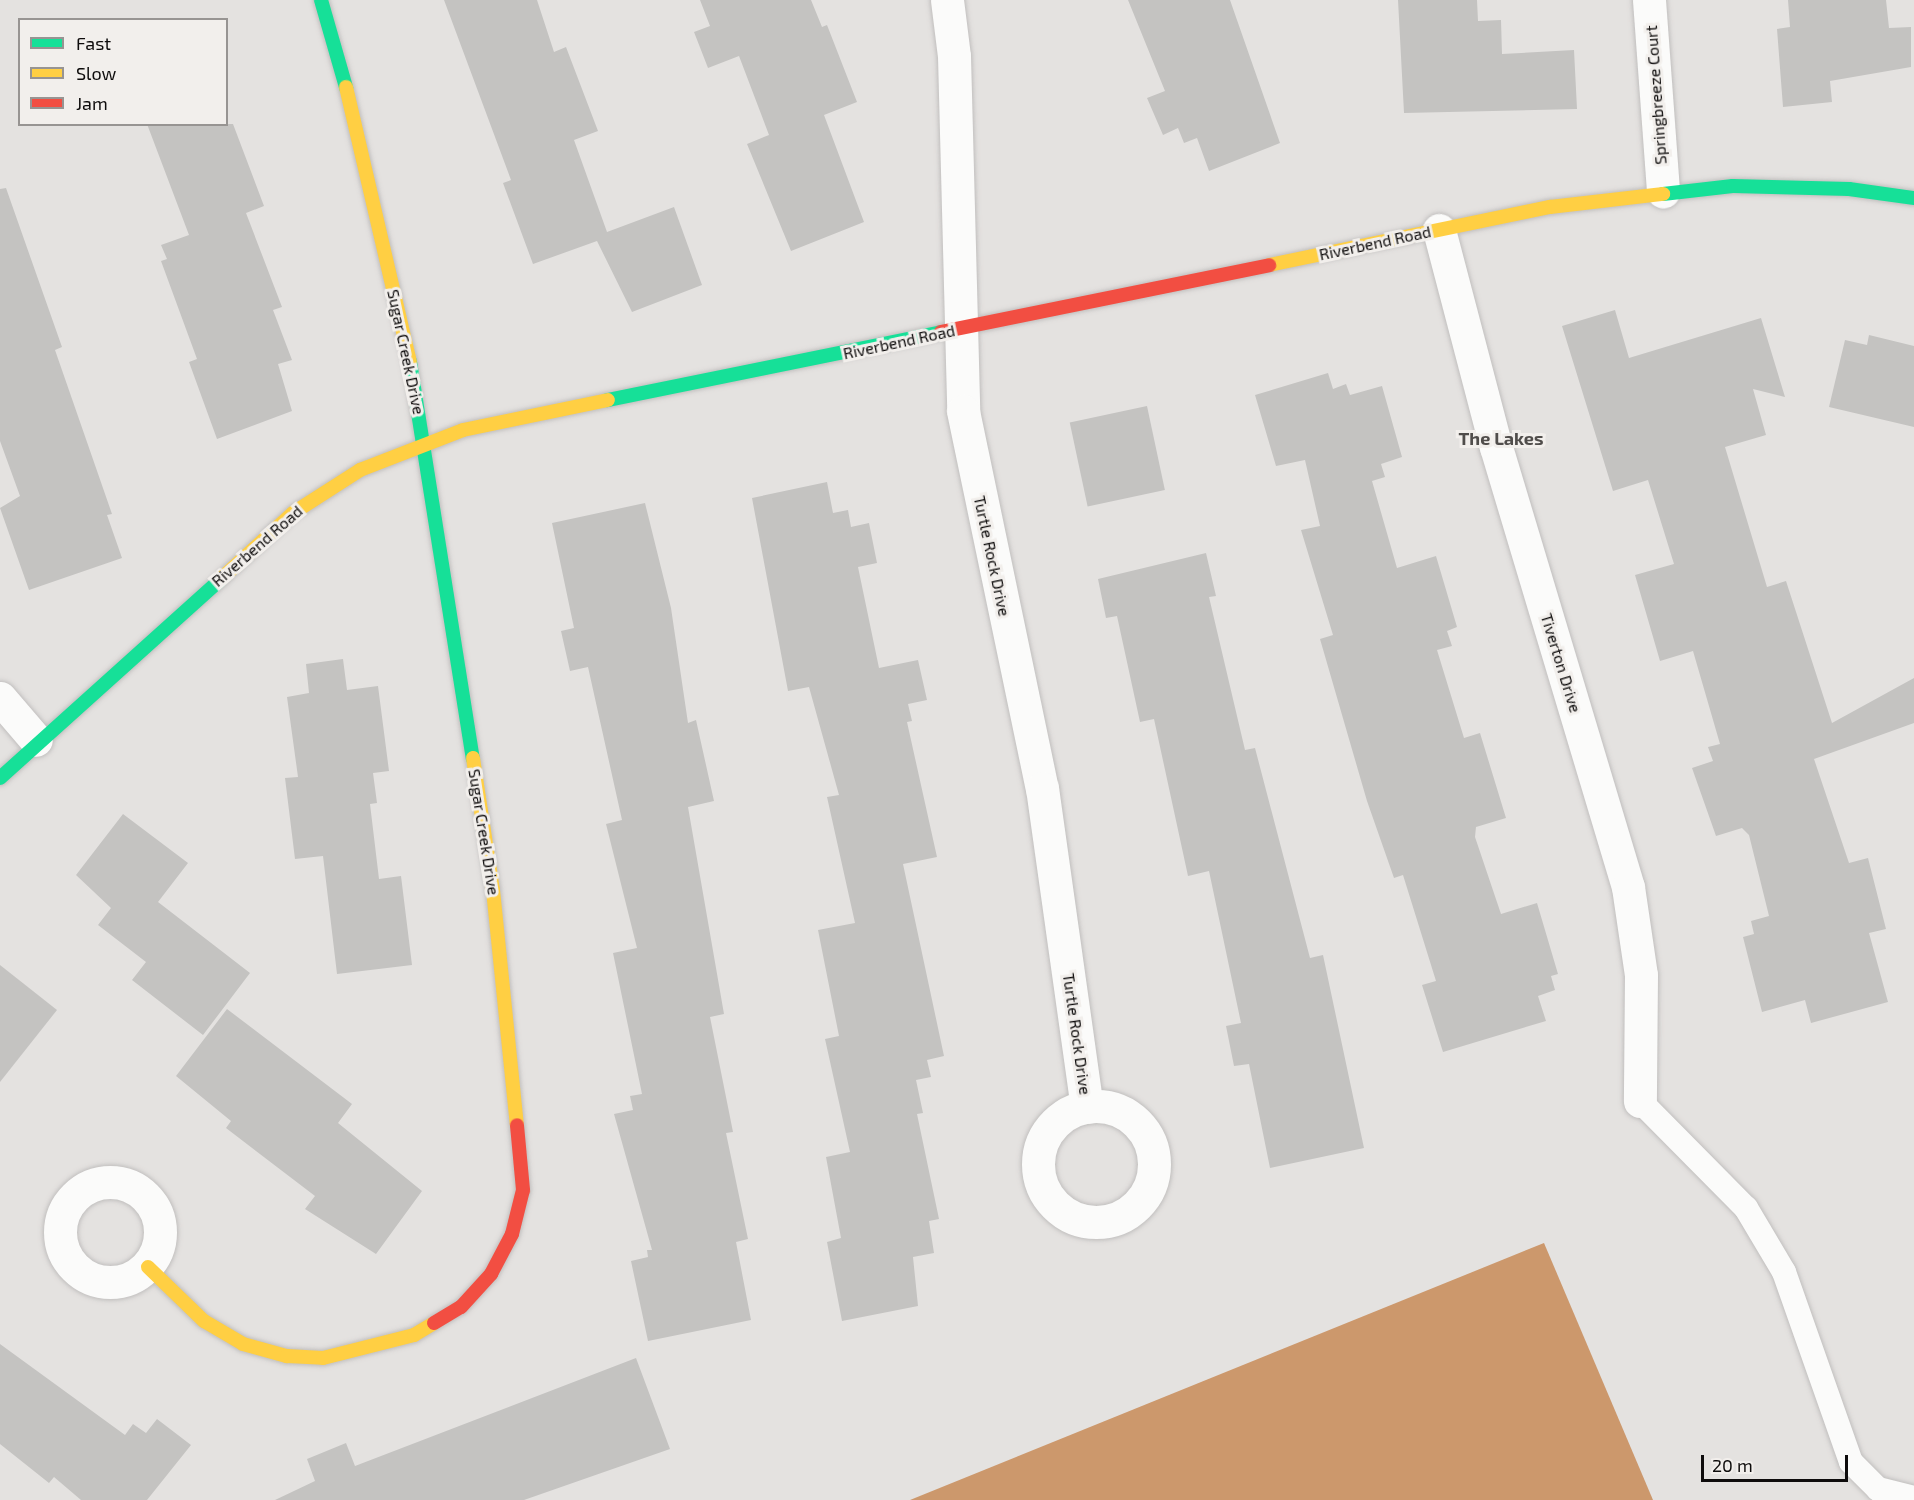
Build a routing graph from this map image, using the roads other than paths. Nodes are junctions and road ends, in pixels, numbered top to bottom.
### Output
1 (321, 0) edge
2 (947, 0) edge
3 (1649, 0) edge
4 (1663, 191) junction
5 (1914, 198) edge
6 (1439, 230) junction
7 (961, 329) junction
8 (423, 443) junction
9 (0, 698) edge
10 (36, 740) junction
11 (0, 778) edge
12 (1640, 1101) joint
13 (1087, 1107) dead end
14 (148, 1267) dead end
15 (1914, 1498) edge

1 - 8 street, Sugar Creek Drive
2 - 7 street, Turtle Rock Drive
3 - 4 street, Springbreeze Court
4 - 5 street, Riverbend Road
4 - 6 street, Riverbend Road
6 - 7 street, Riverbend Road
6 - 12 street, Tiverton Drive
7 - 8 street, Riverbend Road
7 - 13 street, Turtle Rock Drive
8 - 10 street, Riverbend Road
8 - 14 street, Sugar Creek Drive
9 - 10 street
10 - 11 street, Riverbend Road
12 - 15 lane

